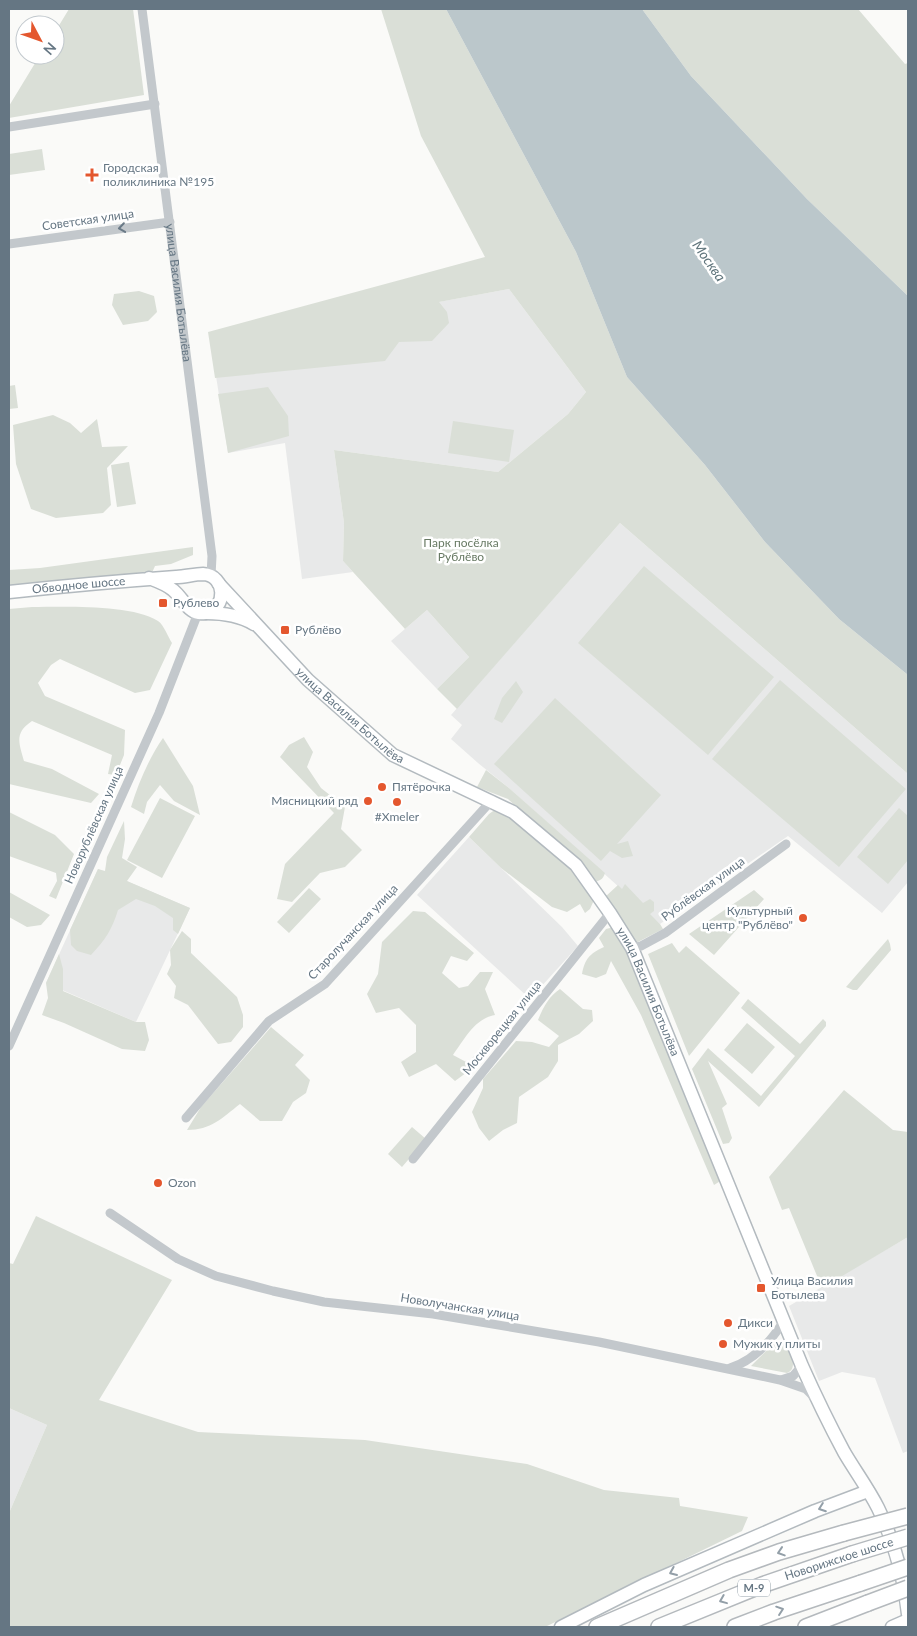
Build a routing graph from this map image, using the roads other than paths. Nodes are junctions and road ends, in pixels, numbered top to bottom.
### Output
1 (142, 9) edge
2 (155, 104) junction
3 (9, 127) edge
4 (170, 222) junction
5 (9, 244) edge
6 (195, 575) junction
7 (149, 578) junction
8 (215, 580) junction
9 (9, 592) edge
10 (185, 603) junction
11 (201, 613) junction
12 (261, 628) junction
13 (492, 800) junction
14 (786, 844) dead end
15 (610, 913) junction
16 (632, 948) junction
17 (9, 1046) edge
18 (186, 1118) dead end
19 (413, 1159) dead end
20 (110, 1213) dead end
21 (783, 1322) junction
22 (802, 1366) junction
23 (730, 1368) junction
24 (780, 1380) junction
25 (817, 1399) junction
26 (868, 1491) junction
27 (908, 1516) edge
28 (908, 1537) edge
29 (908, 1566) edge
30 (908, 1588) edge
31 (908, 1614) edge
32 (908, 1620) edge
33 (560, 1627) edge
34 (597, 1627) edge
35 (659, 1627) edge
36 (735, 1627) edge
37 (806, 1627) edge
38 (892, 1627) edge

1 - 2 street, улица Василия Ботылёва
2 - 3 street
2 - 4 street, улица Василия Ботылёва
4 -> 5 street, Советская улица
4 - 8 street, улица Василия Ботылёва
6 - 7 street, Обводное шоссе
6 - 8 street
6 - 10 street
7 - 9 street, Обводное шоссе
7 - 10 street
8 - 11 street
8 - 12 street, улица Василия Ботылёва
10 - 11 street
11 - 12 street, улица Василия Ботылёва
11 - 17 street, Новорублёвская улица
12 - 13 street, улица Василия Ботылёва
13 - 15 street, улица Василия Ботылёва
13 - 18 street, Старолучанская улица
14 - 16 street, Рублёвская улица
15 - 16 street, улица Василия Ботылёва
15 - 19 street, Москворецкая улица
16 - 21 street, улица Василия Ботылёва
20 - 23 street, Новолучанская улица
21 - 22 street, улица Василия Ботылёва
21 - 23 street
22 - 24 street
22 - 25 street, улица Василия Ботылёва
23 - 24 street, Новолучанская улица
24 - 25 street, Новолучанская улица
25 - 26 street, улица Василия Ботылёва
26 - 31 street, улица Василия Ботылёва
26 -> 33 street
27 -> 34 highway, bridge
28 -> 35 highway, Новорижское шоссе / М-9, bridge
36 -> 29 highway, М-9, bridge
30 - 37 highway, bridge
32 - 38 street

